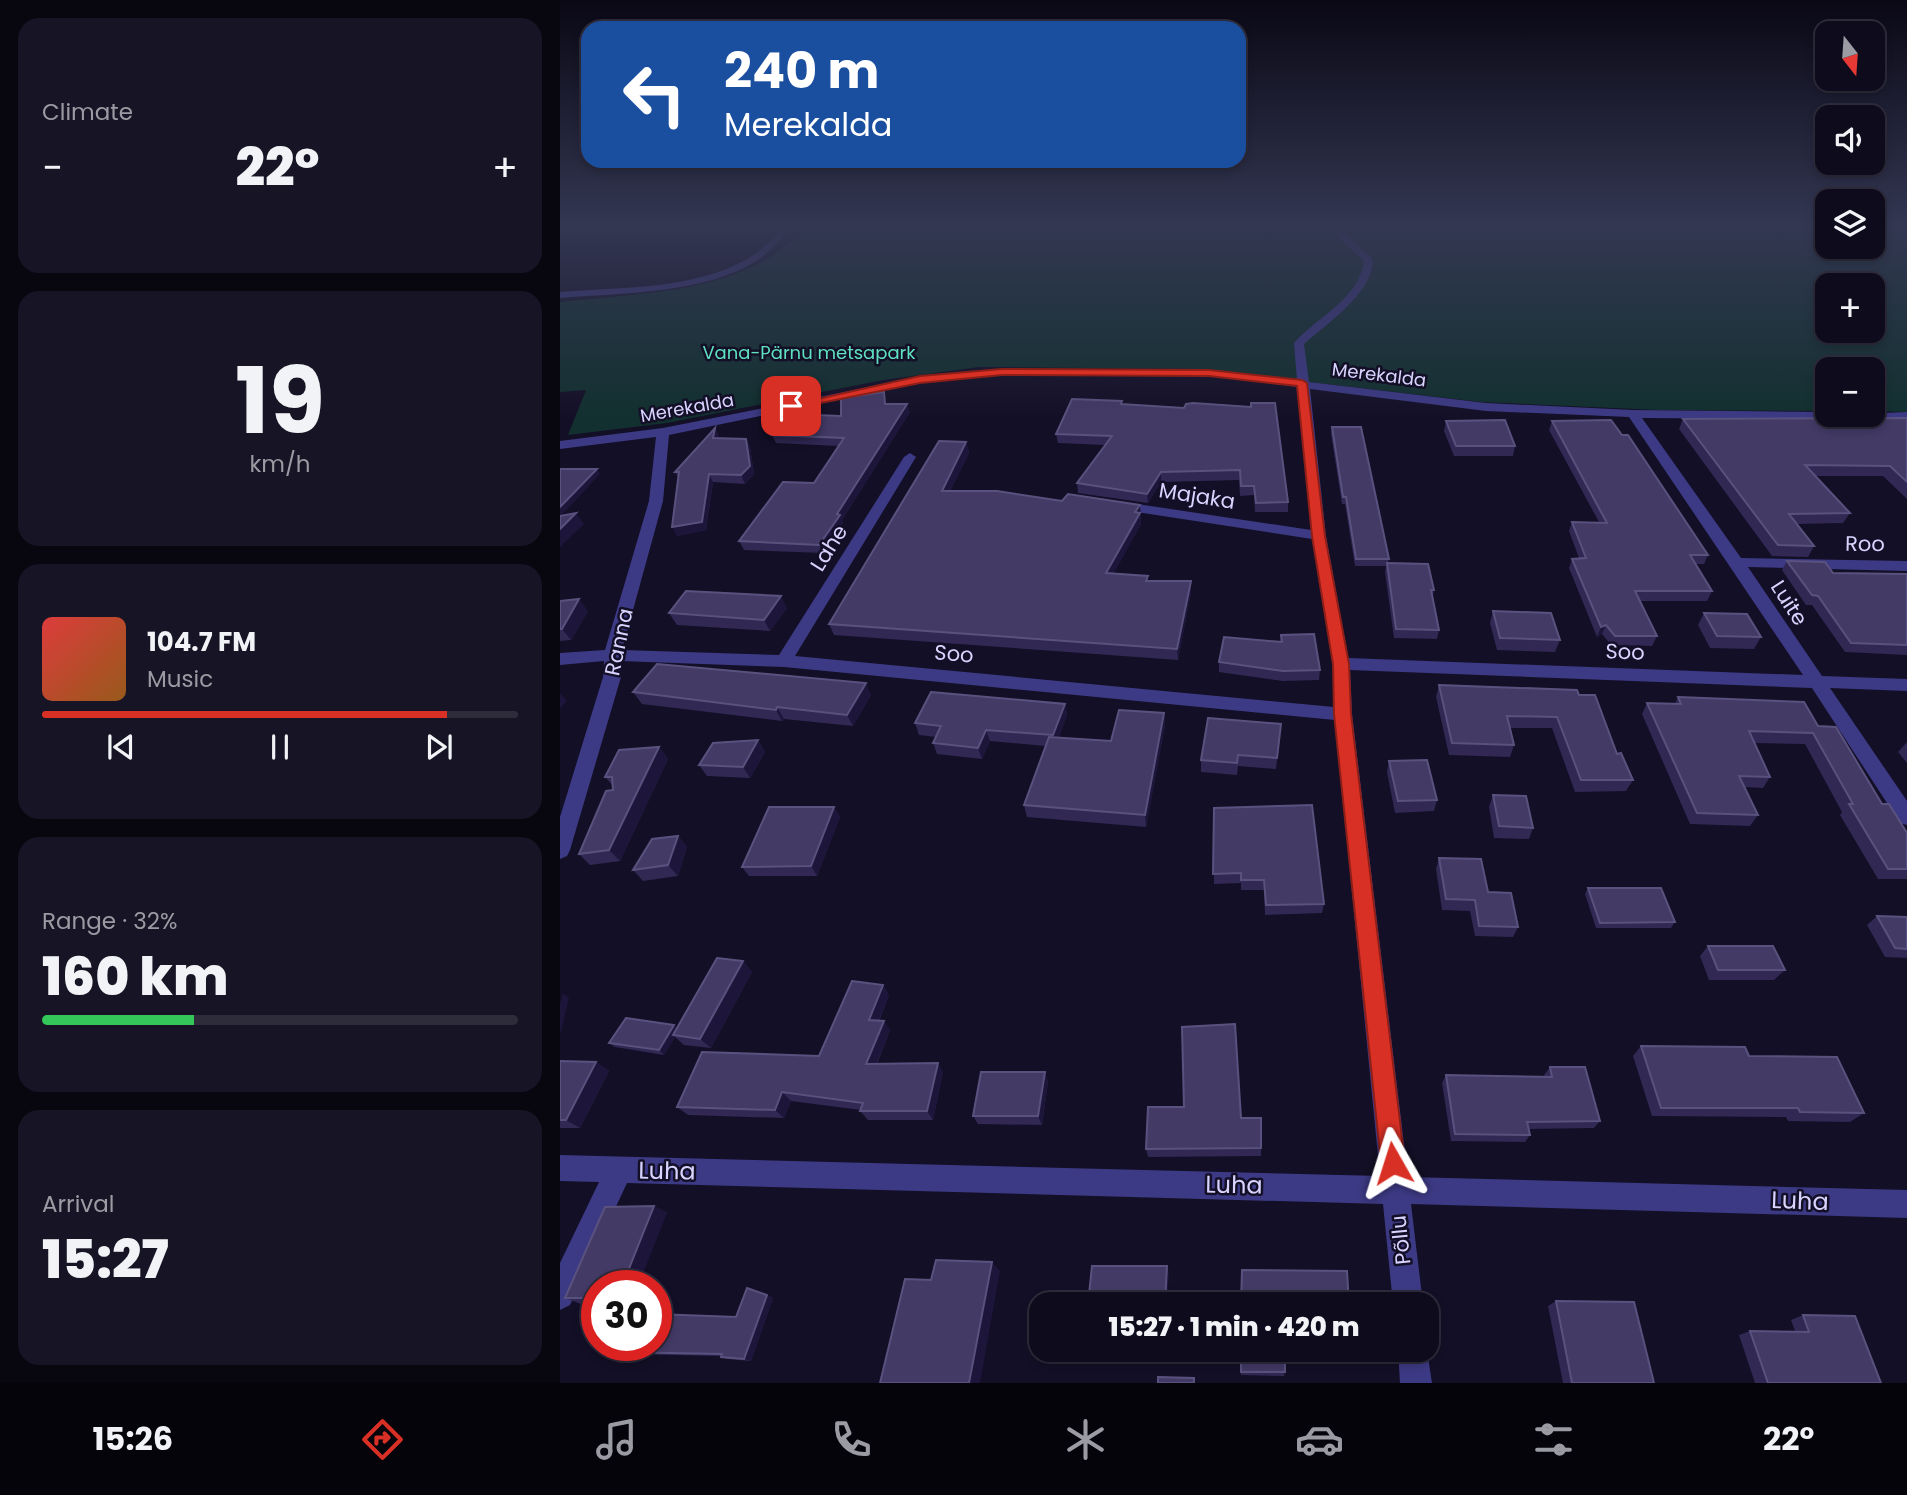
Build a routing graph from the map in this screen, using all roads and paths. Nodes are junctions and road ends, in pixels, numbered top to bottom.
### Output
1 (614, 290) edge
2 (1357, 290) edge
3 (560, 295) edge
4 (1302, 383) junction
5 (1633, 414) junction
6 (1907, 416) edge
7 (663, 432) junction
8 (560, 445) edge
9 (910, 457) dead end
10 (1108, 504) edge
11 (1319, 536) junction
12 (1737, 562) junction
13 (1907, 566) edge
14 (611, 655) junction
15 (560, 659) edge
16 (783, 661) junction
17 (1341, 664) junction
18 (1815, 682) junction
19 (1907, 685) edge
20 (1343, 714) junction
21 (1907, 817) edge
22 (560, 850) edge
23 (560, 1168) edge
24 (619, 1170) junction
25 (1396, 1189) junction
26 (1907, 1204) edge
27 (1407, 1292) edge
28 (560, 1295) edge
29 (1414, 1362) edge
30 (1416, 1383) edge

1 - 3 street
2 - 4 street, Põllu
4 - 5 street, Merekalda
4 - 7 street, Merekalda
4 - 11 street, Põllu
5 - 6 street, Merekalda
5 - 12 street, Luite
7 - 8 street, Merekalda
7 - 14 street, Ranna
9 - 16 street, Lahe
10 - 11 street, Majaka
11 - 17 street, Põllu
12 - 13 street, Roo
12 - 18 street, Luite
14 - 15 street, Soo
14 - 16 street, Soo
14 - 22 street, Ranna
16 - 20 street, Soo
17 - 18 street, Soo
17 - 20 street, Põllu
18 - 19 street, Soo
18 - 21 street, Luite
20 - 25 street, Põllu
23 - 24 street, Luha
24 - 25 street, Luha
24 - 28 street
25 - 26 street, Luha
25 - 27 street, Põllu
29 - 30 street

